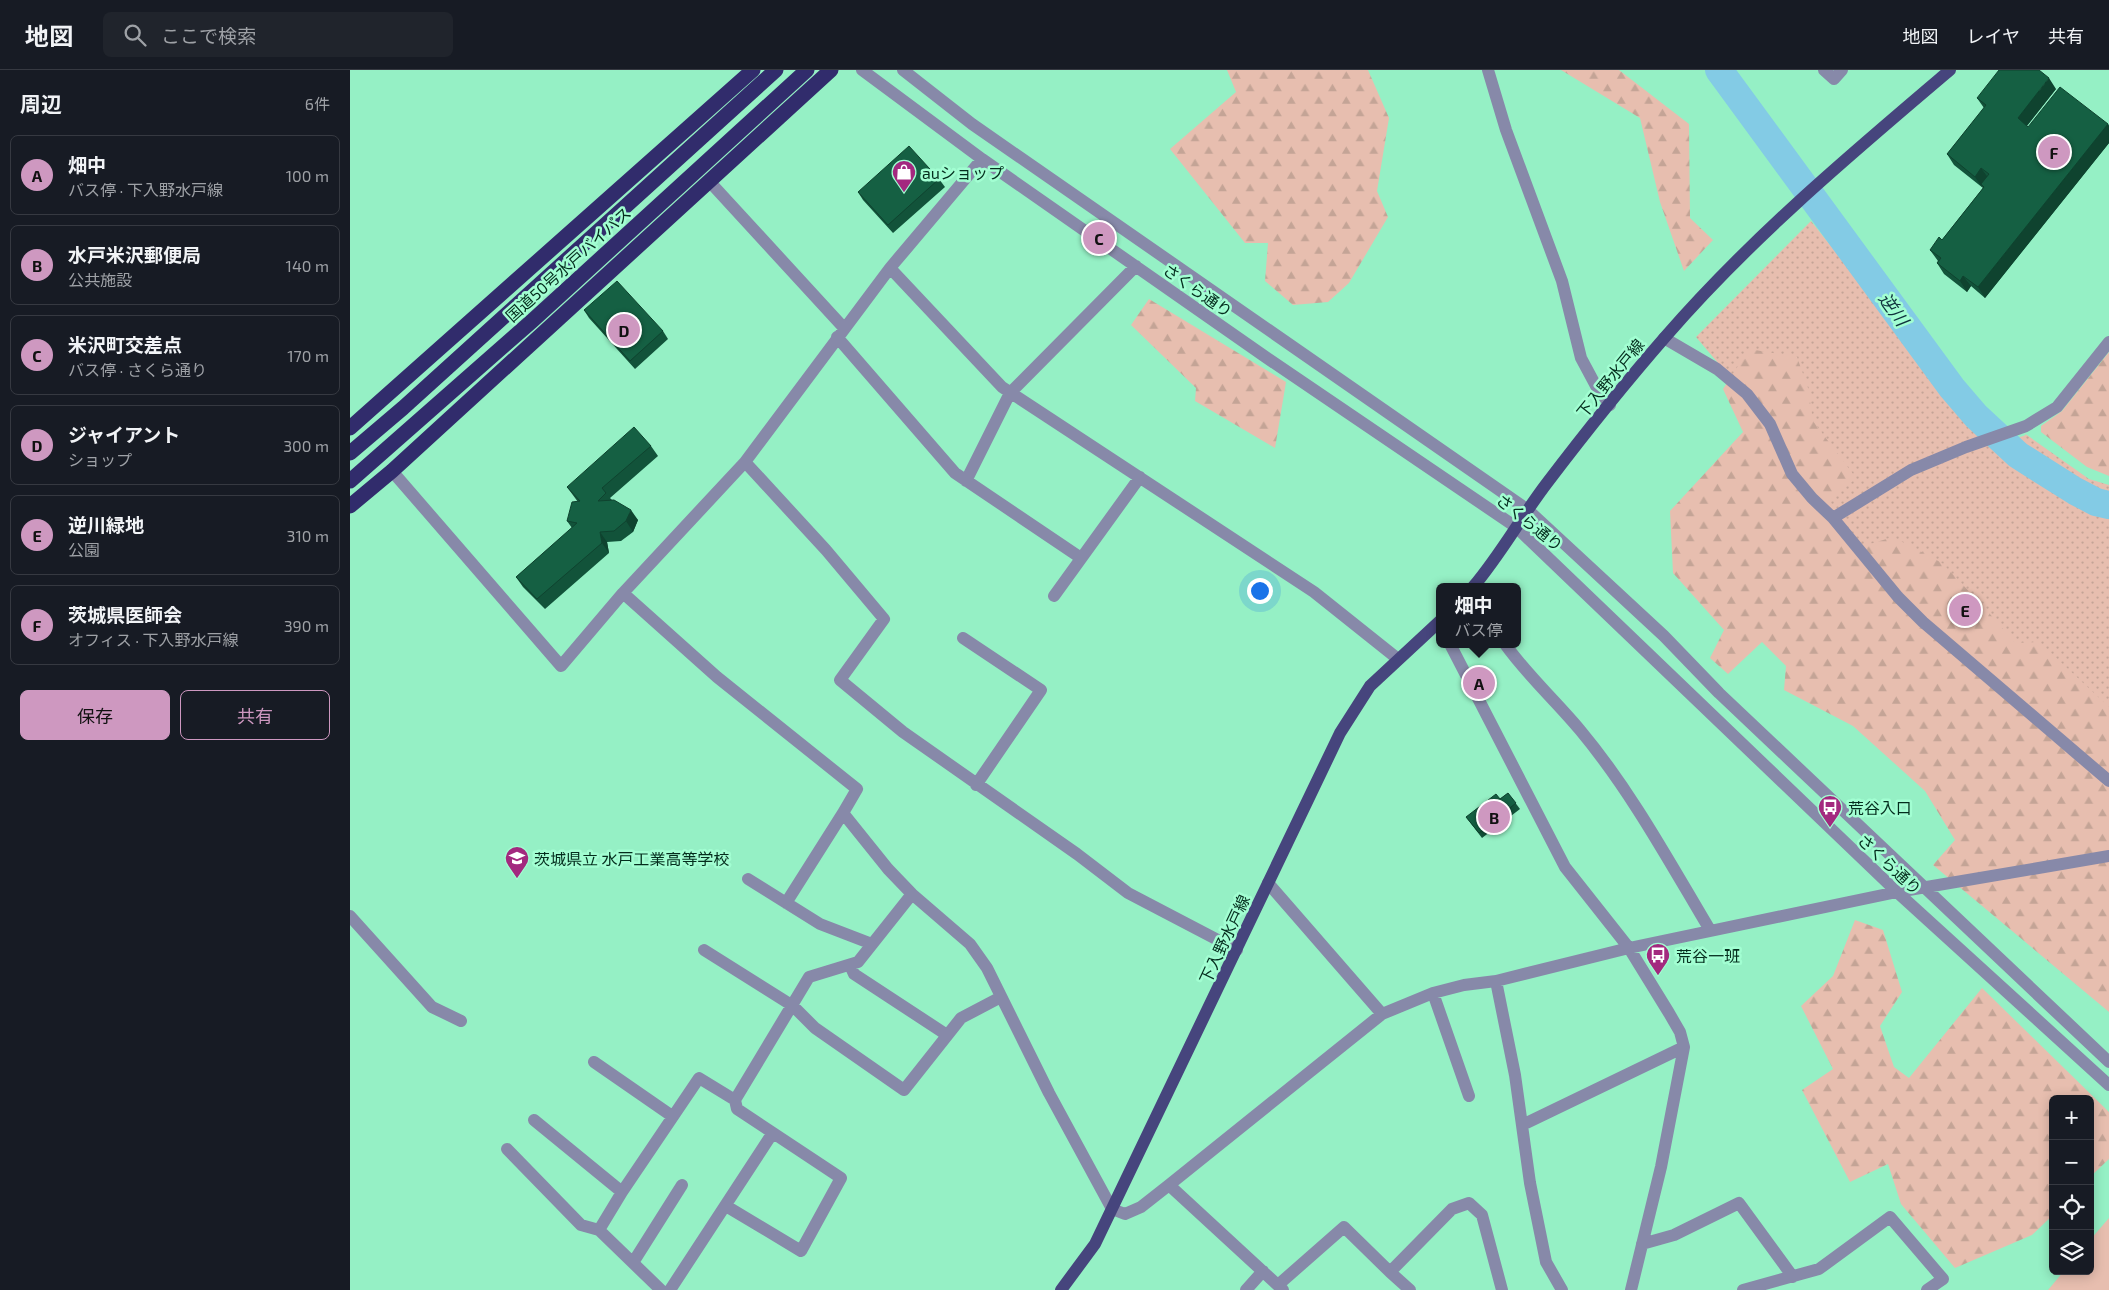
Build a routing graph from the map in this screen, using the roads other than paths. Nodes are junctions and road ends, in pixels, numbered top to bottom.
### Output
1 (753, 70) edge
2 (776, 70) edge
3 (808, 70) edge
4 (831, 70) edge
5 (862, 70) edge
6 (903, 70) edge
7 (1488, 70) edge
8 (1824, 70) edge
9 (1842, 70) edge
10 (1950, 70) edge
11 (982, 159) junction
12 (709, 181) junction
13 (1136, 266) junction
14 (890, 268) junction
15 (840, 332) junction
16 (1664, 338) junction
17 (2109, 342) edge
18 (1010, 393) junction
19 (1610, 405) junction
20 (350, 428) edge
21 (350, 453) edge
22 (745, 462) junction
23 (392, 471) junction
24 (1140, 477) junction
25 (350, 481) edge
26 (966, 481) junction
27 (350, 506) edge
28 (1528, 510) junction
29 (1833, 518) junction
30 (1516, 527) junction
31 (1081, 558) junction
32 (1476, 583) edge
33 (623, 593) junction
34 (1054, 596) dead end
35 (1436, 627) edge
36 (963, 638) dead end
37 (1452, 648) edge
38 (1508, 648) edge
39 (1398, 659) junction
40 (2109, 781) edge
41 (976, 785) junction
42 (843, 813) junction
43 (2109, 856) edge
44 (748, 879) dead end
45 (1268, 883) junction
46 (1926, 888) junction
47 (1897, 892) junction
48 (912, 894) junction
49 (786, 903) junction
50 (350, 916) edge
51 (1710, 930) junction
52 (872, 944) junction
53 (1629, 948) junction
54 (704, 950) dead end
55 (1237, 950) junction
56 (850, 964) junction
57 (1496, 981) junction
58 (1433, 993) junction
59 (1000, 998) junction
60 (793, 1006) junction
61 (1382, 1014) junction
62 (461, 1021) dead end
63 (947, 1036) junction
64 (1684, 1047) junction
65 (594, 1062) dead end
66 (2109, 1062) edge
67 (2109, 1085) edge
68 (1469, 1096) dead end
69 (735, 1100) junction
70 (672, 1116) junction
71 (534, 1120) dead end
72 (1522, 1125) junction
73 (772, 1134) junction
74 (507, 1149) dead end
75 (1169, 1185) junction
76 (682, 1186) dead end
77 (622, 1192) junction
78 (726, 1206) junction
79 (1112, 1209) junction
80 (599, 1230) junction
81 (1642, 1244) junction
82 (634, 1261) junction
83 (1263, 1271) junction
84 (1390, 1272) junction
85 (1792, 1277) junction
86 (1281, 1288) edge
87 (661, 1290) edge
88 (670, 1290) edge
89 (1061, 1290) edge
90 (1246, 1290) edge
91 (1410, 1290) edge
92 (1502, 1290) edge
93 (1562, 1290) edge
94 (1632, 1290) edge
95 (1743, 1290) edge
96 (1927, 1290) edge

1 - 20 highway
2 - 21 highway, 国道50号水戸バイパス
3 - 25 highway, 国道50号水戸バイパス
4 - 12 highway
5 - 11 street, さくら通り
6 - 28 street, さくら通り
7 - 19 street
8 - 9 street
10 - 16 main road, 下入野水戸線
11 - 13 street, さくら通り
11 - 14 street
12 - 15 street
12 - 23 highway
13 - 18 street
13 - 30 street, さくら通り
14 - 15 street
14 - 18 street
15 - 22 street
15 - 26 street
16 - 19 main road, 下入野水戸線
16 - 29 street
17 - 29 street
18 - 24 street
18 - 26 street
19 - 28 main road, 下入野水戸線
22 - 33 street
22 - 41 street
23 - 27 highway
23 - 33 street
24 - 31 street
24 - 39 street
26 - 31 street
28 - 30 main road, 下入野水戸線
28 - 46 street, さくら通り
29 - 40 street
30 - 32 main road, 下入野水戸線
30 - 47 street, さくら通り
31 - 34 street
33 - 42 street
35 - 39 main road, 下入野水戸線
36 - 41 street
37 - 53 street
38 - 51 street
39 - 45 main road, 下入野水戸線
41 - 55 street
42 - 48 street
42 - 49 street
43 - 46 street
44 - 49 street
45 - 55 main road, 下入野水戸線
45 - 61 street
46 - 47 street
46 - 66 street, さくら通り
47 - 51 street
47 - 67 street, さくら通り
48 - 52 street
48 - 59 street
49 - 52 street
50 - 62 street
51 - 53 street
52 - 56 street
53 - 57 street
53 - 64 street
54 - 60 street
55 - 79 main road, 下入野水戸線
56 - 60 street
56 - 63 street
57 - 58 street
57 - 72 street
58 - 61 street
58 - 68 street
59 - 63 street
59 - 79 street
60 - 63 street
60 - 69 street
61 - 75 street
64 - 72 street
64 - 81 street
65 - 70 street
69 - 70 street
69 - 73 street
70 - 77 street
71 - 77 street
72 - 93 street
73 - 78 street
73 - 78 street
74 - 80 street
75 - 79 street
75 - 83 street
76 - 82 street
77 - 80 street
78 - 88 street
79 - 89 main road, 下入野水戸線
80 - 82 street
81 - 85 street
81 - 94 street
82 - 87 street
83 - 86 street
83 - 90 street
84 - 86 street
84 - 91 street
84 - 92 street
85 - 95 street
85 - 96 street

